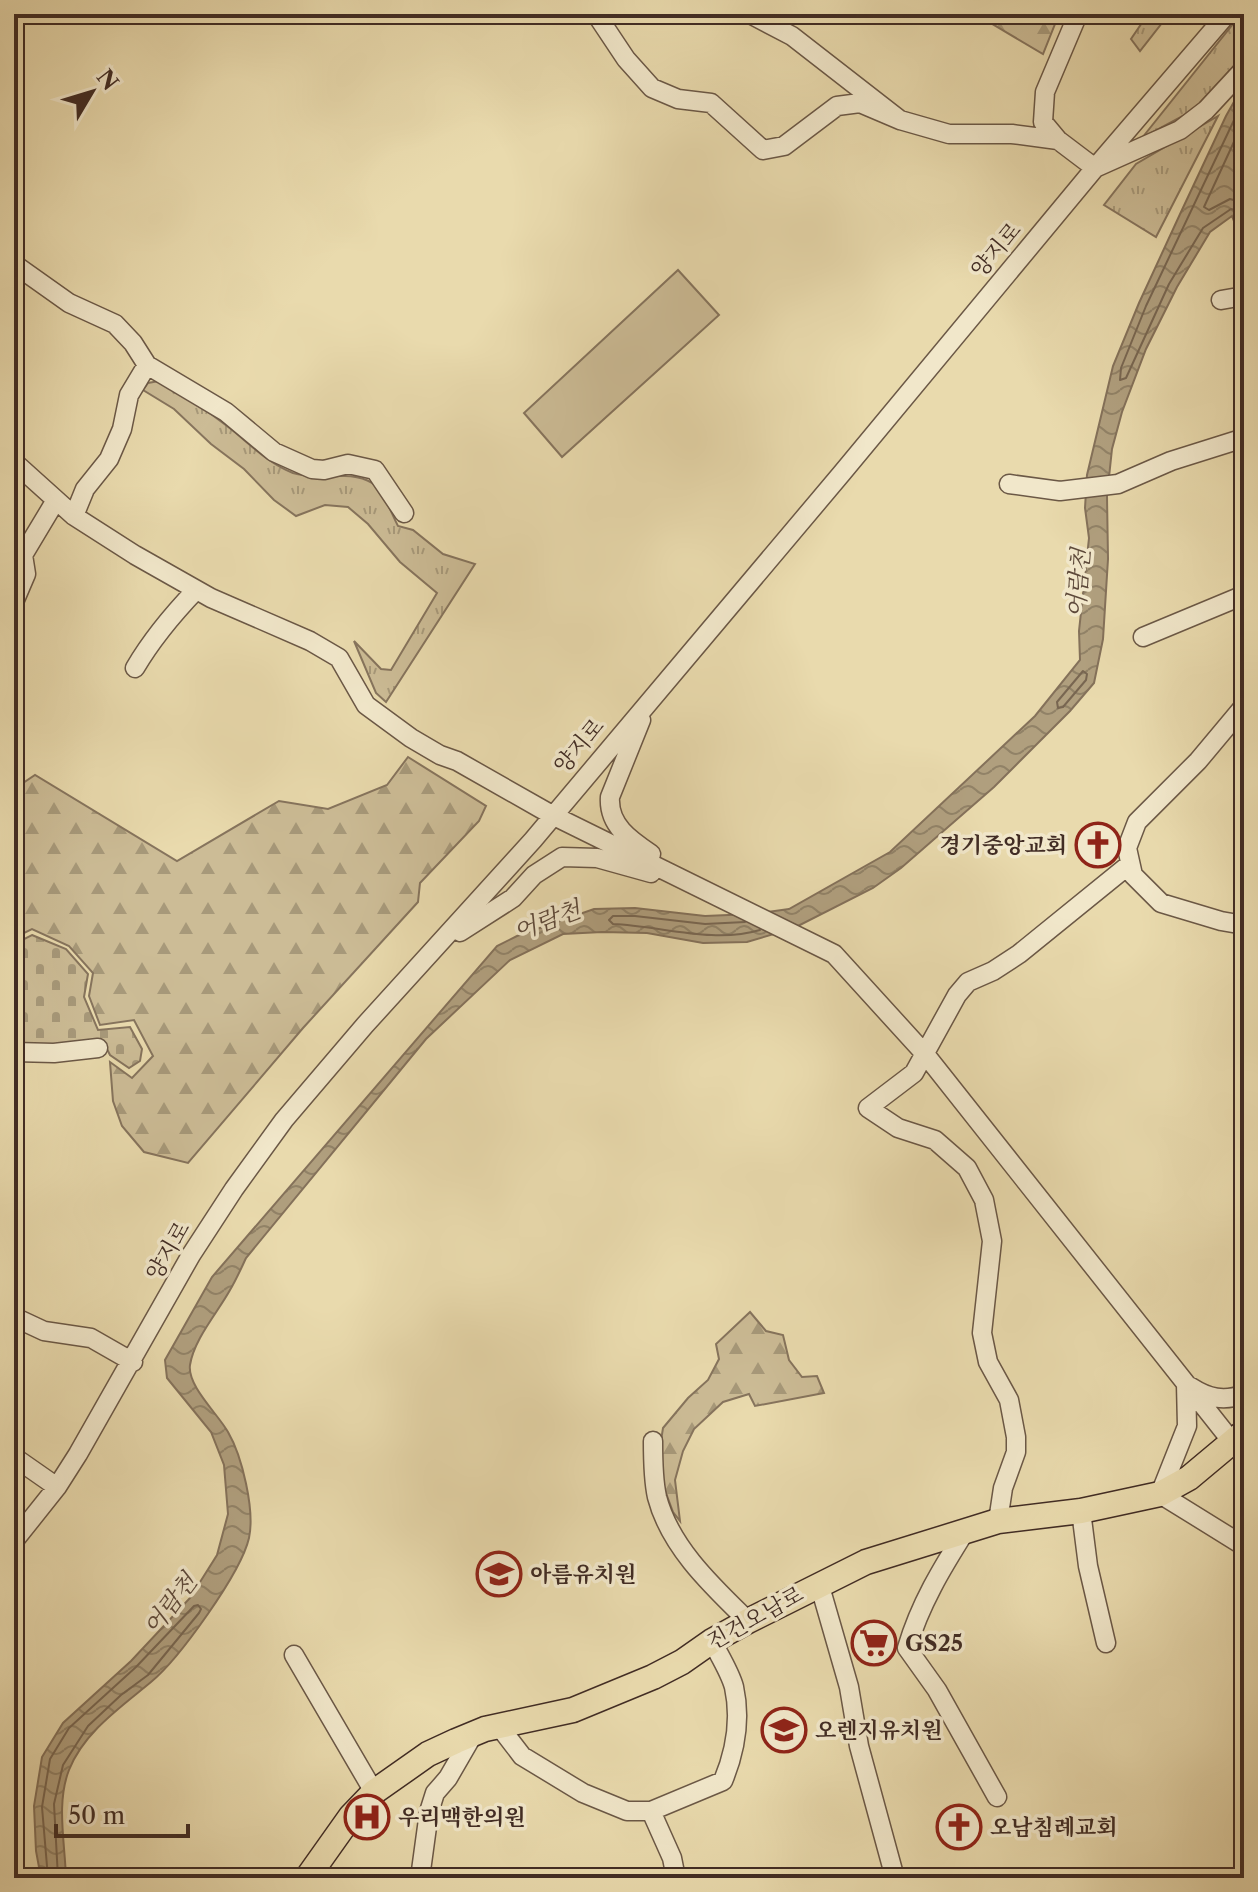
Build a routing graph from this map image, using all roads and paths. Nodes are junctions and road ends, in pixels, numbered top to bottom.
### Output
1 (596, 14) edge
2 (750, 14) edge
3 (1078, 14) edge
4 (1227, 14) edge
5 (1244, 69) edge
6 (900, 120) junction
7 (1058, 140) junction
8 (1095, 168) junction
9 (14, 264) edge
10 (1244, 296) edge
11 (1221, 300) dead end
12 (147, 365) junction
13 (1244, 438) edge
14 (14, 462) edge
15 (1009, 484) dead end
16 (56, 500) junction
17 (404, 513) dead end
18 (74, 516) junction
19 (196, 590) junction
20 (1244, 595) edge
21 (14, 602) edge
22 (1143, 637) dead end
23 (135, 668) dead end
24 (647, 704) junction
25 (1244, 706) edge
26 (552, 815) junction
27 (1130, 864) junction
28 (696, 886) junction
29 (1244, 925) edge
30 (439, 945) junction
31 (98, 1048) dead end
32 (14, 1052) edge
33 (925, 1054) junction
34 (14, 1317) edge
35 (133, 1362) junction
36 (1186, 1384) junction
37 (1244, 1394) edge
38 (1238, 1437) edge
39 (653, 1441) dead end
40 (14, 1457) edge
41 (57, 1487) junction
42 (1160, 1494) junction
43 (1081, 1511) junction
44 (998, 1521) junction
45 (966, 1530) junction
46 (14, 1541) edge
47 (1244, 1546) edge
48 (819, 1583) junction
49 (748, 1621) junction
50 (712, 1641) junction
51 (1106, 1643) dead end
52 (294, 1655) dead end
53 (499, 1726) junction
54 (474, 1733) junction
55 (374, 1792) junction
56 (997, 1797) dead end
57 (651, 1811) junction
58 (307, 1878) edge
59 (420, 1878) edge
60 (676, 1878) edge
61 (895, 1878) edge

1 - 6 street
2 - 6 street
3 - 7 street
4 - 8 street, 양지로
5 - 8 street
6 - 7 street
7 - 8 street
8 - 24 street, 양지로
9 - 12 street
10 - 11 street
12 - 17 street
12 - 18 street
13 - 15 street
14 - 16 street
16 - 18 street
16 - 21 street
18 - 19 street
19 - 23 street
19 - 26 street
20 - 22 street
24 - 26 street, 양지로
24 - 28 street
25 - 27 street
26 - 28 street
26 - 30 street, 양지로
27 - 29 street
27 - 33 street
28 - 30 street
28 - 33 street
30 - 35 street, 양지로
31 - 32 street
33 - 36 street
33 - 44 street
34 - 35 street
35 - 41 street, 양지로
36 - 37 street
36 - 38 street
36 - 42 street
38 - 42 main road, 진건오남로
39 - 49 street
40 - 41 street
41 - 46 street, 양지로
42 - 43 main road, 진건오남로
42 - 47 street
43 - 44 main road, 진건오남로
43 - 51 street
44 - 45 main road, 진건오남로
45 - 48 main road, 진건오남로
45 - 56 street
48 - 49 main road, 진건오남로
48 - 61 street
49 - 50 main road, 진건오남로
50 - 53 main road, 진건오남로
50 - 57 street
52 - 55 street
53 - 54 main road, 진건오남로
53 - 57 street
54 - 55 main road, 진건오남로
54 - 59 street
55 - 58 main road, 진건오남로
57 - 60 street

